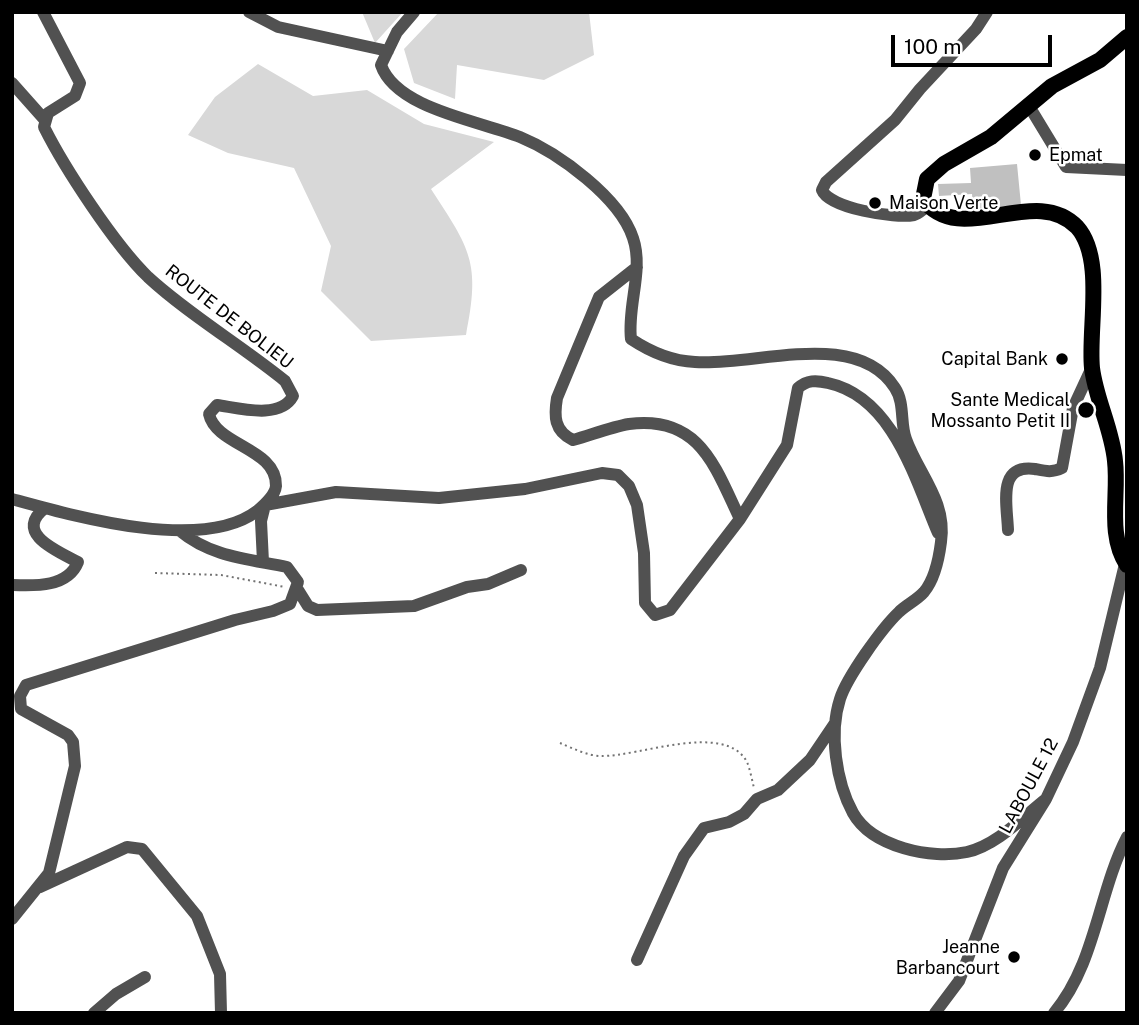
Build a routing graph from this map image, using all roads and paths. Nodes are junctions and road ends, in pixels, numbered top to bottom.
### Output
1 (43, 12) edge
2 (249, 12) edge
3 (414, 12) edge
4 (987, 12) edge
5 (1127, 37) edge
6 (388, 51) junction
7 (12, 83) edge
8 (1029, 106) junction
9 (44, 119) junction
10 (1127, 170) edge
11 (928, 206) junction
12 (637, 267) junction
13 (1092, 367) junction
14 (12, 499) edge
15 (265, 505) junction
16 (45, 508) junction
17 (740, 519) junction
18 (1007, 530) dead end
19 (180, 531) junction
20 (942, 541) junction
21 (263, 562) junction
22 (1126, 564) edge
23 (521, 570) dead end
24 (155, 573) dead end
25 (13, 585) edge
26 (298, 590) junction
27 (835, 723) junction
28 (560, 743) dead end
29 (757, 799) junction
30 (1046, 799) junction
31 (1127, 837) edge
32 (40, 887) junction
33 (12, 919) edge
34 (637, 960) dead end
35 (145, 977) dead end
36 (94, 1013) edge
37 (221, 1013) edge
38 (935, 1013) edge
39 (1054, 1013) edge

1 - 9 street
2 - 6 street
3 - 6 street
4 - 11 street
5 - 8 main road
6 - 12 street
7 - 9 street
8 - 10 street
8 - 11 main road
9 - 15 street, ROUTE DE BOLIEU
11 - 13 main road
12 - 17 street
12 - 20 street
13 - 18 street
13 - 22 main road
14 - 16 street
15 - 17 street
15 - 19 street
15 - 21 street
16 - 19 street
16 - 25 street
17 - 20 street
19 - 21 street
20 - 27 street
21 - 26 street
22 - 30 street, LABOULE 12
23 - 26 street
24 - 26 path
26 - 32 street
27 - 29 street
27 - 30 street
28 - 29 path
29 - 34 street
30 - 38 street, LABOULE 12
31 - 39 street
32 - 33 street
32 - 37 street
35 - 36 street

